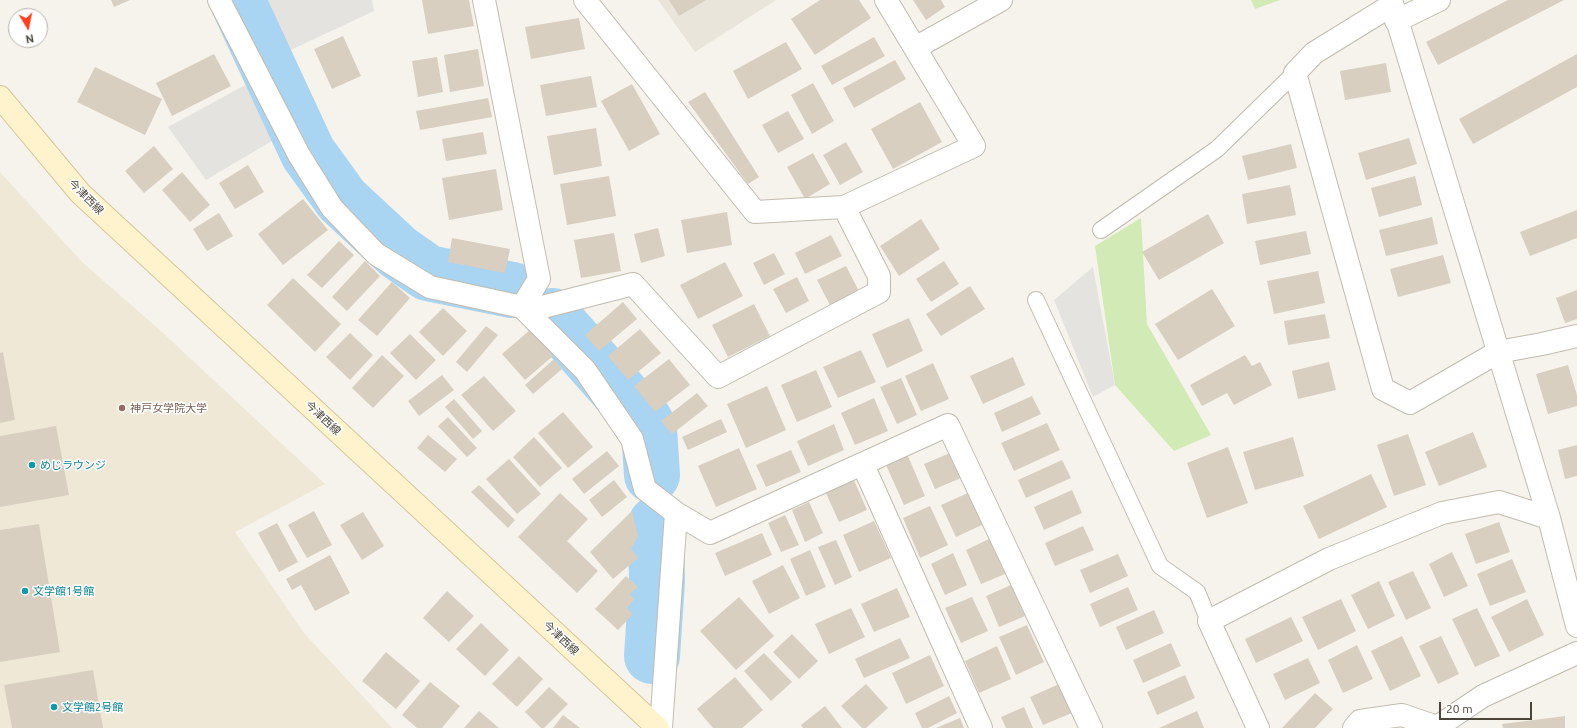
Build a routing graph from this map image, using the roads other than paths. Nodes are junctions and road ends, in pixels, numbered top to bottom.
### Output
1 (219, 0) edge
2 (484, 0) edge
3 (585, 0) edge
4 (886, 0) edge
5 (1001, 0) edge
6 (1438, 0) edge
7 (1393, 9) edge
8 (915, 48) junction
9 (1295, 73) junction
10 (0, 97) edge
11 (844, 207) junction
12 (1101, 230) dead end
13 (1036, 300) dead end
14 (524, 309) junction
15 (1577, 336) edge
16 (1498, 352) junction
17 (864, 465) junction
18 (676, 513) junction
19 (1549, 518) junction
20 (1209, 621) junction
21 (1577, 626) edge
22 (1577, 653) edge
23 (658, 728) edge
24 (661, 728) edge
25 (981, 728) edge
26 (1091, 728) edge
27 (1258, 728) edge
28 (1354, 728) edge

1 - 14 street
2 - 14 street
3 - 11 street
4 - 8 street
5 - 8 street
6 - 7 street
7 - 9 street
7 - 16 street
8 - 11 street
9 - 12 lane
9 - 16 street
10 - 23 street, 今津西線
11 - 14 street
13 - 20 lane
14 - 18 street
15 - 16 street
16 - 19 street
17 - 18 street
17 - 25 street
17 - 26 street
18 - 24 street
19 - 20 street
19 - 21 street
20 - 27 street
22 - 28 street

